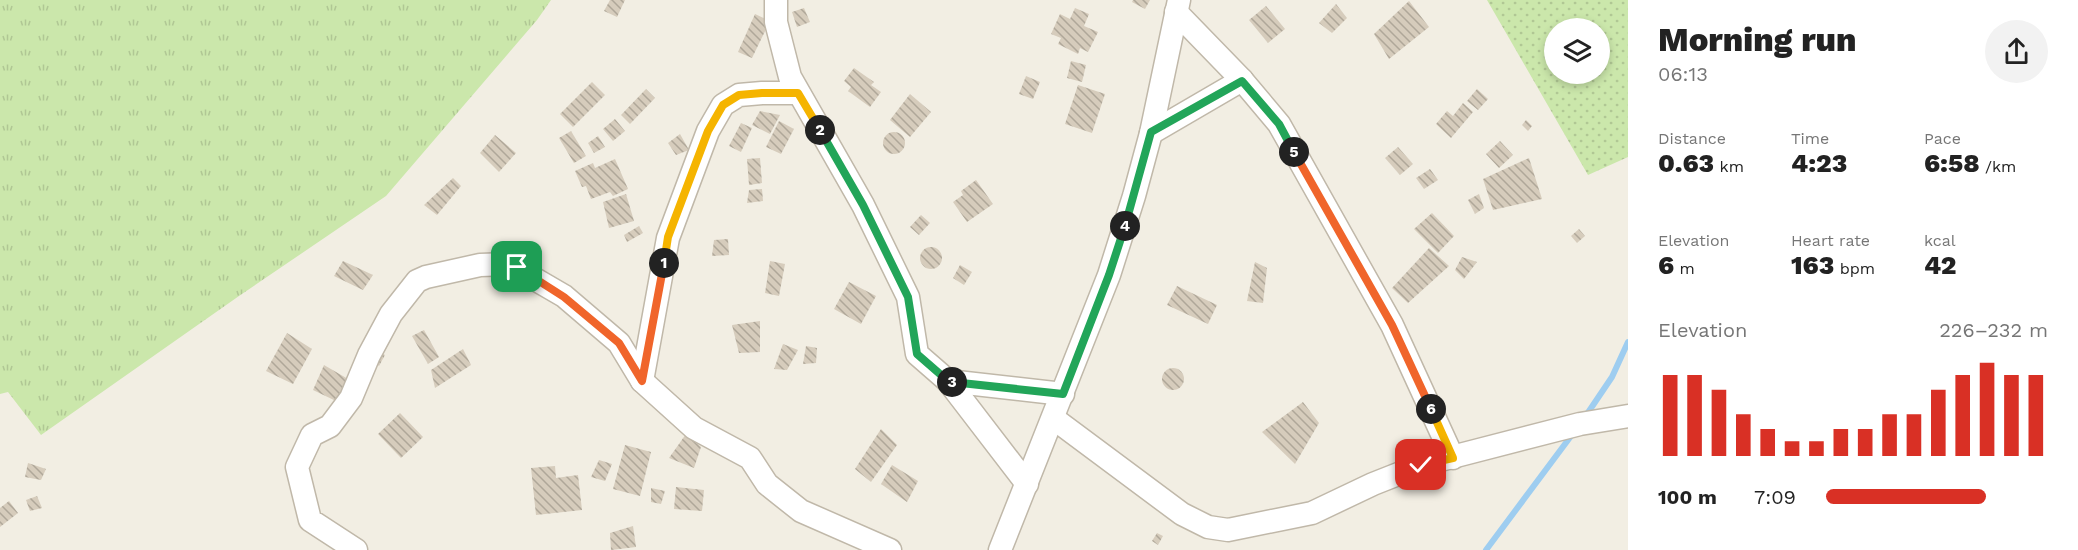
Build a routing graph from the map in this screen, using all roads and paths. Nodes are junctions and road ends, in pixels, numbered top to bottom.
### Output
1 (776, 0) edge
2 (1178, 6) edge
3 (1242, 81) junction
4 (798, 93) junction
5 (1151, 132) junction
6 (642, 381) junction
7 (948, 381) junction
8 (1063, 394) junction
9 (1628, 416) edge
10 (1053, 418) junction
11 (1453, 458) junction
12 (1027, 484) junction
13 (357, 550) edge
14 (890, 550) edge
15 (1000, 550) edge

1 - 4 street
2 - 3 street
2 - 5 street
3 - 5 street
3 - 11 street
4 - 6 street
4 - 7 street
5 - 8 street
6 - 13 street
6 - 14 street
7 - 8 street
7 - 12 street
8 - 10 street
9 - 11 street
10 - 11 street
10 - 12 street
12 - 15 street

